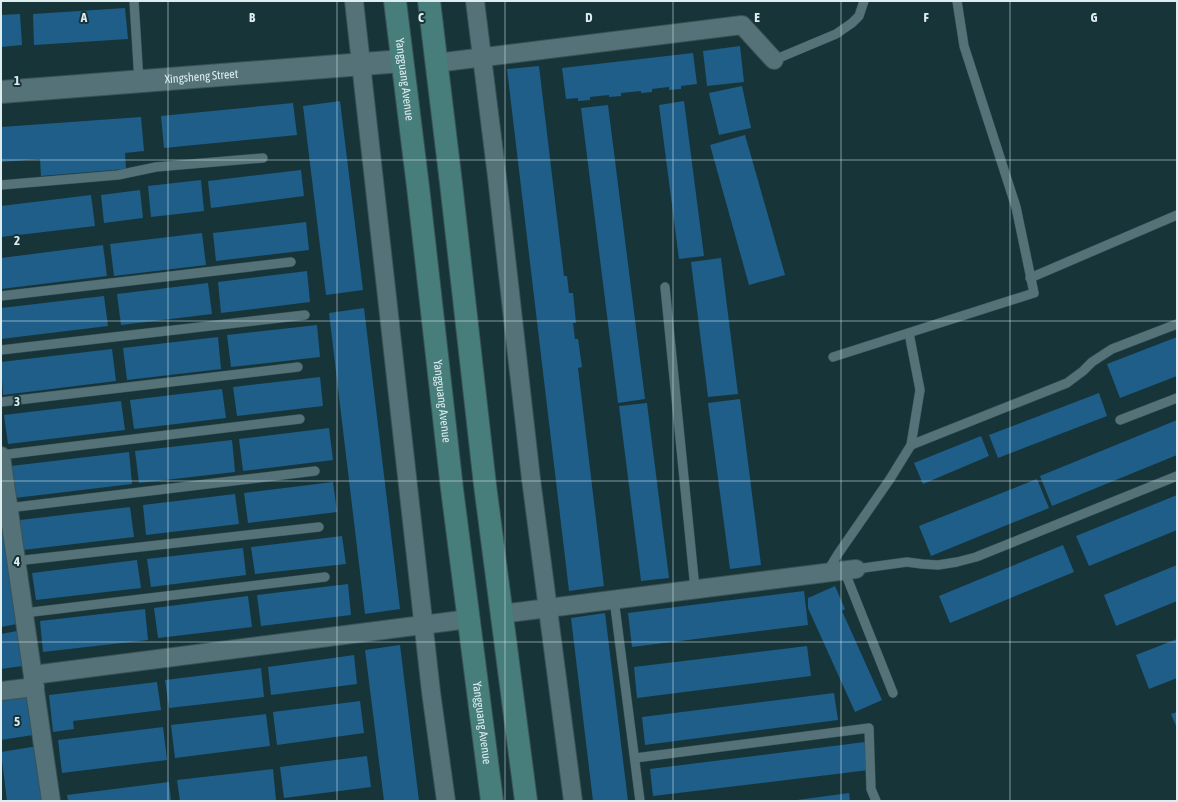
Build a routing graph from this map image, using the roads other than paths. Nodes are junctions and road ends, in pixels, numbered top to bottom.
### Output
1 (134, 1) edge
2 (354, 1) edge
3 (395, 1) edge
4 (428, 1) edge
5 (475, 1) edge
6 (864, 1) edge
7 (957, 1) edge
8 (482, 57) junction
9 (774, 60) joint
10 (402, 61) junction
11 (436, 63) junction
12 (361, 64) junction
13 (139, 82) junction
14 (1, 92) edge
15 (263, 158) dead end
16 (1, 185) edge
17 (1177, 215) edge
18 (291, 262) dead end
19 (1030, 278) junction
20 (665, 287) dead end
21 (1, 296) edge
22 (305, 315) dead end
23 (1177, 324) edge
24 (909, 333) junction
25 (1, 350) edge
26 (833, 357) dead end
27 (298, 367) dead end
28 (1177, 398) edge
29 (1, 402) edge
30 (300, 419) dead end
31 (1120, 420) dead end
32 (911, 445) junction
33 (1, 455) edge
34 (315, 471) dead end
35 (1177, 476) edge
36 (8, 508) junction
37 (319, 527) dead end
38 (16, 562) junction
39 (842, 570) junction
40 (325, 577) dead end
41 (695, 589) junction
42 (614, 599) junction
43 (548, 608) junction
44 (24, 613) junction
45 (501, 614) junction
46 (469, 619) junction
47 (424, 625) junction
48 (34, 681) junction
49 (1, 691) edge
50 (893, 693) dead end
51 (635, 758) junction
52 (51, 801) edge
53 (446, 801) edge
54 (492, 801) edge
55 (526, 801) edge
56 (573, 801) edge
57 (640, 801) edge
58 (876, 801) edge

1 - 13 lane
2 - 12 street
3 - 10 main road, Yangguang Avenue
4 - 11 main road
5 - 8 street
6 - 9 lane
7 - 19 lane
8 - 9 street
8 - 11 street
8 - 43 street
10 - 12 street, Xingsheng Street
10 - 46 main road, Yangguang Avenue
11 - 45 main road
12 - 13 street, Xingsheng Street
12 - 47 street
13 - 14 street, Xingsheng Street
15 - 16 lane
17 - 19 lane
18 - 21 lane
19 - 24 lane
20 - 41 lane
22 - 25 lane
23 - 32 lane
24 - 26 lane
24 - 32 lane
27 - 29 lane
28 - 31 lane
30 - 33 lane
32 - 39 lane
33 - 36 street
34 - 36 lane
35 - 39 lane
36 - 38 street
37 - 38 lane
38 - 44 street
39 - 41 street
39 - 50 lane
40 - 44 lane
41 - 42 street
42 - 43 street
42 - 51 lane
43 - 45 street
43 - 56 street
44 - 48 street
45 - 55 main road
46 - 47 street
46 - 54 main road, Yangguang Avenue
47 - 48 street
47 - 53 street
48 - 49 street
48 - 52 street
51 - 57 lane
51 - 58 lane

